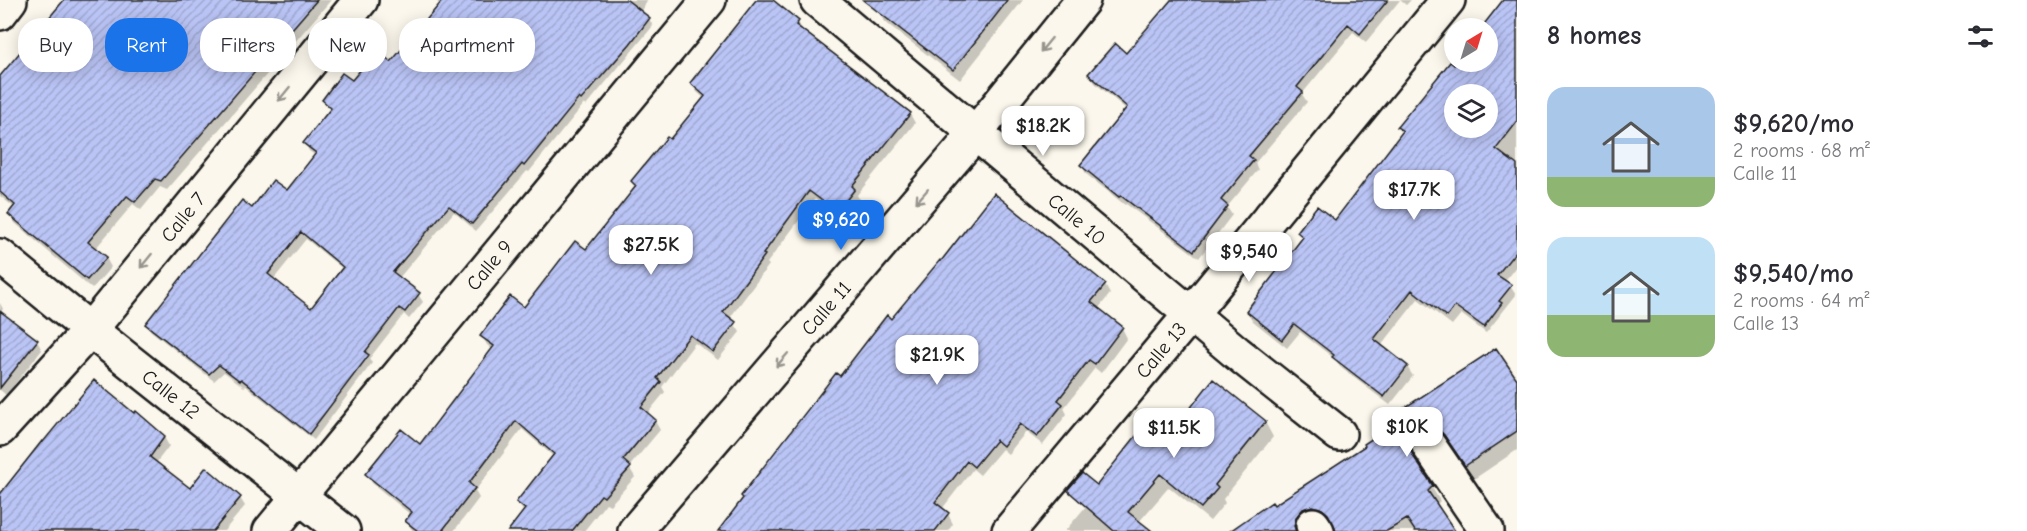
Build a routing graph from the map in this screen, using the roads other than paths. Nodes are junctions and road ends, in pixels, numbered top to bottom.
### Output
1 (10, 0) edge
2 (361, 0) edge
3 (709, 0) edge
4 (817, 0) edge
5 (1083, 0) edge
6 (1448, 0) edge
7 (0, 13) edge
8 (975, 134) junction
9 (0, 256) edge
10 (1191, 314) junction
11 (90, 330) junction
12 (0, 429) edge
13 (1339, 434) dead end
14 (1430, 446) dead end
15 (299, 495) junction
16 (270, 531) edge
17 (344, 531) edge
18 (635, 531) edge
19 (1009, 531) edge
20 (1487, 531) edge

1 - 7 street
2 -> 11 street, Calle 7
3 - 15 street, Calle 9
4 - 8 street, Calle 10
5 -> 8 street, Calle 11
6 - 10 street, Calle 13
8 - 10 street, Calle 10
8 -> 18 street, Calle 11
9 - 11 street, Calle 12
10 - 13 street, Calle 10
10 - 19 street, Calle 13
11 - 12 street, Calle 7
11 - 15 street, Calle 12
14 - 20 street
15 - 16 street, Calle 9
15 - 17 street, Calle 12

